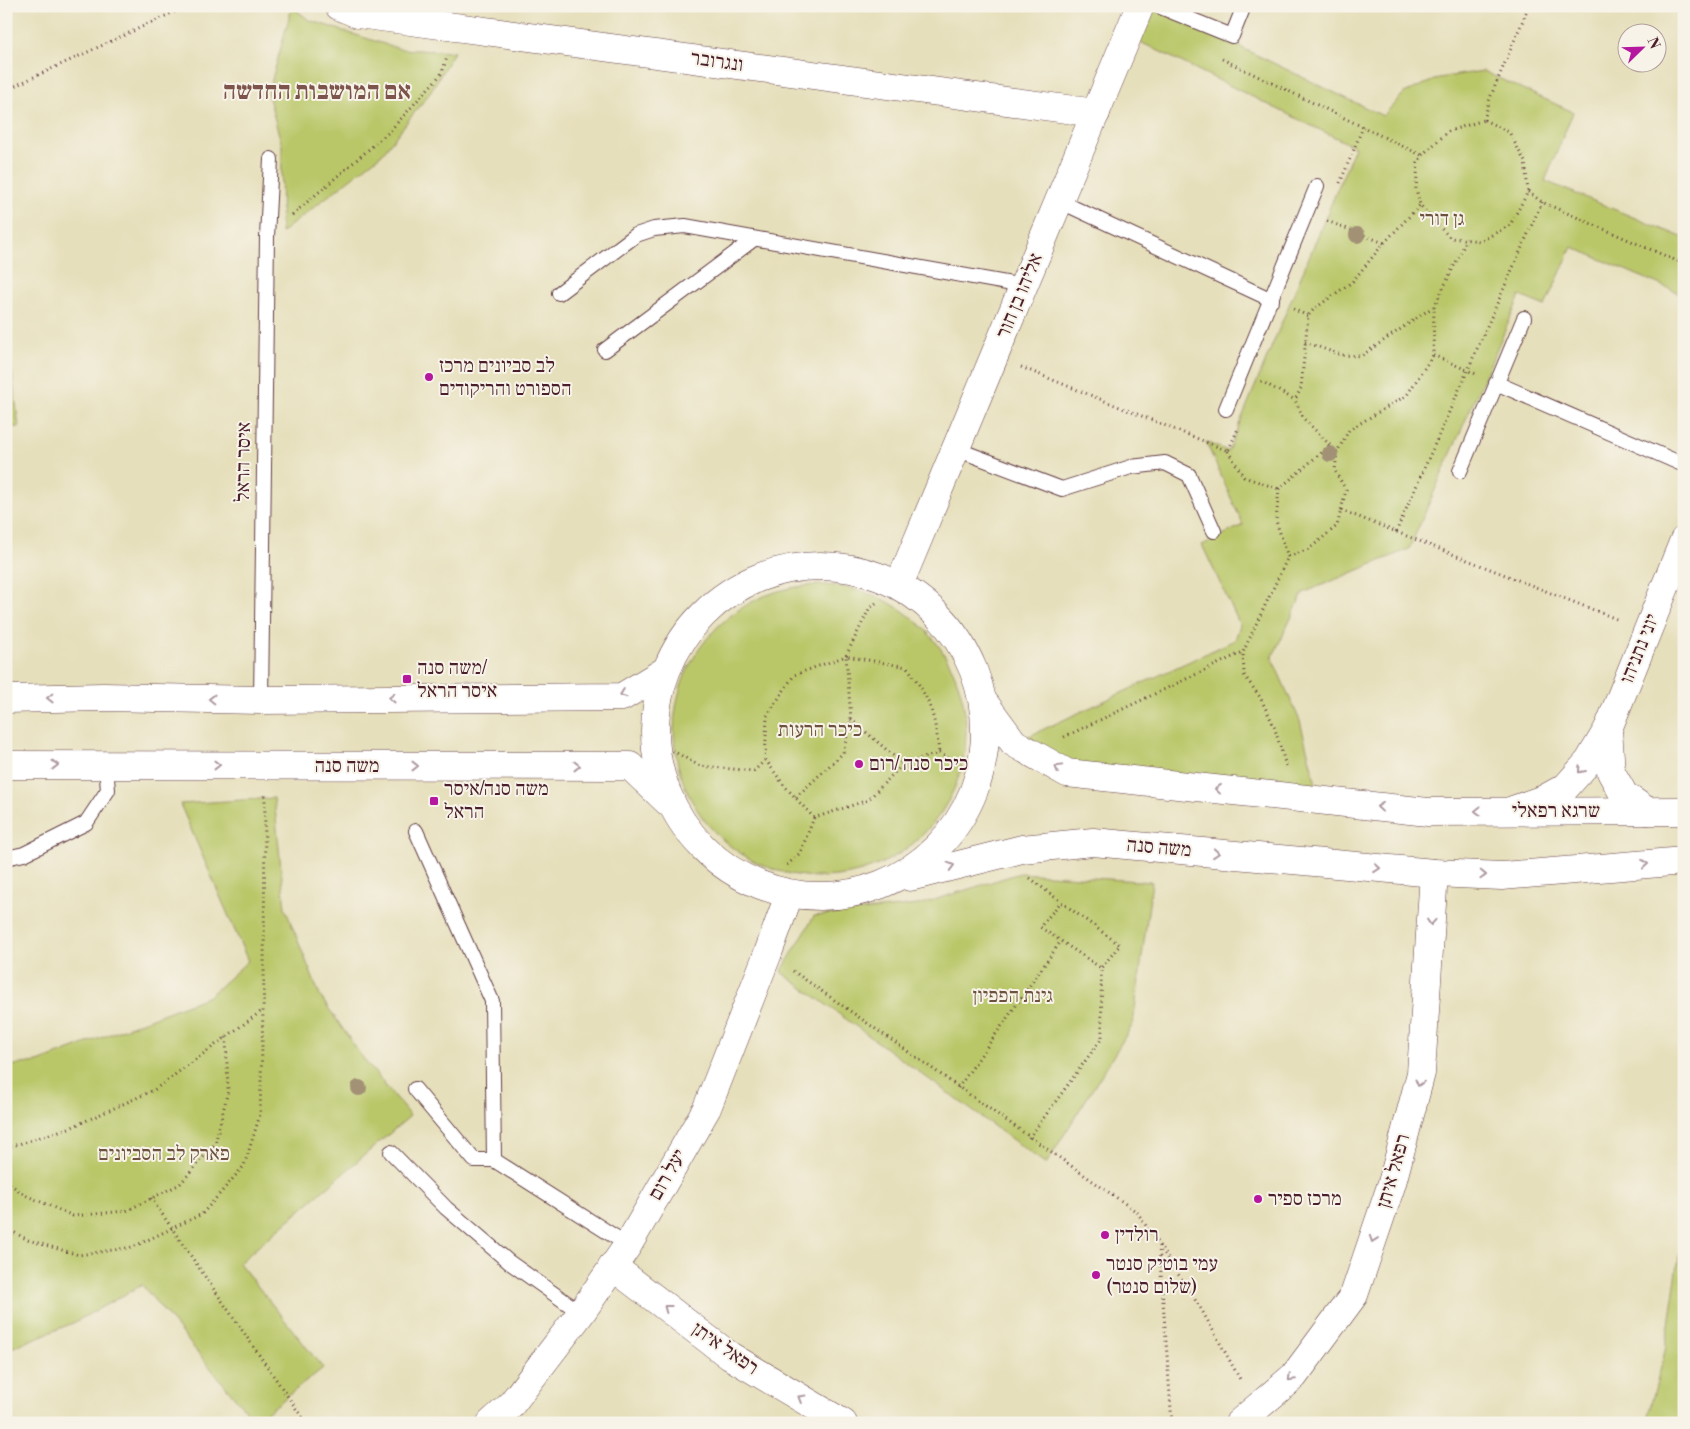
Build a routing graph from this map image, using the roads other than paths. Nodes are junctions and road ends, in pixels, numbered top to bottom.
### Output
1 (339, 6) edge
2 (1140, 6) edge
3 (1158, 6) edge
4 (1244, 6) edge
5 (1096, 114) junction
6 (271, 159) dead end
7 (1317, 186) dead end
8 (1059, 201) junction
9 (754, 239) junction
10 (1024, 286) junction
11 (559, 293) dead end
12 (1272, 300) junction
13 (1524, 318) dead end
14 (605, 350) dead end
15 (1496, 383) junction
16 (1226, 409) dead end
17 (956, 449) junction
18 (1684, 465) edge
19 (1460, 471) dead end
20 (1214, 531) dead end
21 (1684, 540) edge
22 (899, 585) junction
23 (666, 670) junction
24 (6, 699) edge
25 (261, 700) junction
26 (983, 701) junction
27 (1608, 730) junction
28 (6, 765) edge
29 (106, 766) junction
30 (672, 806) junction
31 (1511, 811) junction
32 (1647, 811) junction
33 (1684, 811) edge
34 (416, 831) dead end
35 (6, 858) edge
36 (1684, 861) edge
37 (1434, 873) junction
38 (887, 884) junction
39 (789, 895) junction
40 (415, 1089) dead end
41 (391, 1152) dead end
42 (494, 1160) junction
43 (620, 1256) junction
44 (581, 1313) junction
45 (1248, 1416) edge
46 (491, 1423) edge
47 (843, 1423) edge

1 - 5 street, ונגרובר
2 - 5 street, אליהו בן חור
3 - 4 lane
5 - 8 street, אליהו בן חור
6 - 25 lane, איסר הראל
7 - 12 lane
8 - 10 street, אליהו בן חור
8 - 12 lane
9 - 10 lane
9 - 11 lane
9 - 14 lane
10 - 17 street, אליהו בן חור
12 - 16 lane
13 - 15 lane
15 - 18 lane
15 - 19 lane
17 - 20 lane
17 - 22 street, אליהו בן חור
21 - 27 street, יוני נתניהו
22 - 23 street
22 - 26 street
23 -> 25 street
23 - 30 street
25 -> 24 street
31 -> 26 street, שרגא רפאלי
26 - 38 street
27 -> 31 street, יוני נתניהו
27 - 32 street, יוני נתניהו
28 -> 29 street, משה סנה
29 -> 30 street, משה סנה
29 - 35 lane
30 - 39 street, משה סנה
31 - 32 street, שרגא רפאלי
32 - 33 street, שרגא רפאלי
34 - 42 lane
37 -> 36 street
38 -> 37 street, משה סנה
37 -> 45 street, רפאל איתן
38 - 39 street, משה סנה
39 - 43 street, יעל רום
40 - 42 lane
41 - 44 lane
42 - 43 lane
43 - 44 street, יעל רום
47 -> 43 street, רפאל איתן
44 - 46 street, יעל רום

